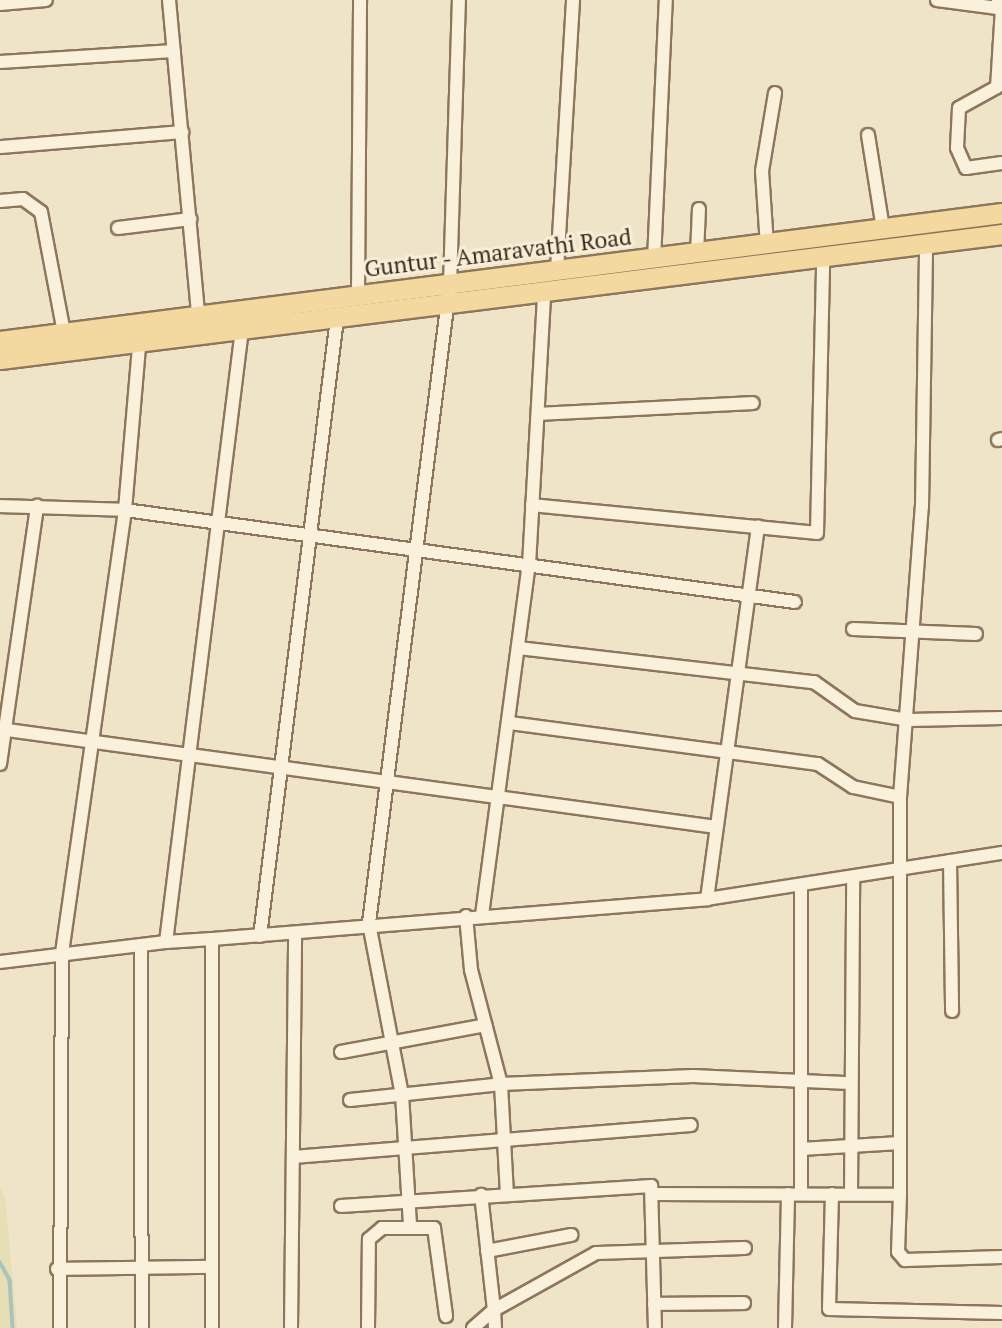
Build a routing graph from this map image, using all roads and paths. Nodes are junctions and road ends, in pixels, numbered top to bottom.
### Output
1 (46, 0) edge
2 (169, 0) edge
3 (359, 0) edge
4 (459, 0) edge
5 (573, 0) edge
6 (666, 0) edge
7 (937, 0) edge
8 (0, 4) edge
9 (999, 5) edge
10 (174, 51) junction
11 (0, 62) edge
12 (775, 93) dead end
13 (182, 132) junction
14 (868, 135) dead end
15 (0, 147) edge
16 (1002, 163) edge
17 (0, 201) edge
18 (699, 209) dead end
19 (1002, 213) edge
20 (190, 219) junction
21 (118, 228) dead end
22 (883, 229) junction
23 (1002, 234) edge
24 (926, 244) junction
25 (767, 246) junction
26 (698, 254) junction
27 (654, 260) junction
28 (823, 260) junction
29 (557, 270) junction
30 (450, 284) junction
31 (358, 294) junction
32 (544, 296) junction
33 (447, 307) junction
34 (198, 315) junction
35 (337, 319) junction
36 (243, 329) junction
37 (141, 332) junction
38 (64, 333) junction
39 (0, 341) edge
40 (0, 359) edge
41 (752, 403) dead end
42 (538, 414) junction
43 (533, 505) junction
44 (0, 506) edge
45 (37, 506) junction
46 (125, 510) junction
47 (219, 524) junction
48 (758, 526) junction
49 (310, 535) junction
50 (418, 550) junction
51 (529, 565) junction
52 (749, 596) junction
53 (795, 602) dead end
54 (853, 629) dead end
55 (914, 632) junction
56 (976, 634) dead end
57 (518, 648) junction
58 (737, 673) junction
59 (1002, 718) edge
60 (909, 720) junction
61 (510, 723) junction
62 (3, 729) edge
63 (95, 744) junction
64 (726, 751) junction
65 (187, 757) junction
66 (0, 764) edge
67 (281, 769) junction
68 (389, 784) junction
69 (498, 796) junction
70 (900, 797) junction
71 (716, 827) junction
72 (1002, 853) edge
73 (950, 861) junction
74 (898, 869) junction
75 (853, 879) junction
76 (801, 885) junction
77 (707, 899) junction
78 (482, 915) junction
79 (466, 916) junction
80 (369, 923) junction
81 (295, 933) junction
82 (261, 936) junction
83 (212, 939) junction
84 (166, 942) junction
85 (141, 944) junction
86 (62, 953) junction
87 (0, 962) edge
88 (952, 1011) dead end
89 (486, 1025) junction
90 (392, 1044) junction
91 (341, 1052) dead end
92 (850, 1083) junction
93 (501, 1084) junction
94 (801, 1084) junction
95 (402, 1095) junction
96 (350, 1100) dead end
97 (691, 1125) dead end
98 (502, 1141) junction
99 (900, 1143) junction
100 (850, 1146) junction
101 (405, 1148) junction
102 (801, 1149) junction
103 (293, 1157) junction
104 (507, 1194) junction
105 (654, 1194) junction
106 (794, 1194) junction
107 (832, 1194) junction
108 (850, 1194) junction
109 (481, 1195) junction
110 (901, 1195) junction
111 (410, 1201) junction
112 (341, 1206) dead end
113 (410, 1224) junction
114 (571, 1235) dead end
115 (745, 1248) dead end
116 (654, 1250) junction
117 (487, 1251) junction
118 (1002, 1256) edge
119 (209, 1267) junction
120 (138, 1268) junction
121 (57, 1269) junction
122 (744, 1303) dead end
123 (654, 1304) junction
124 (494, 1310) junction
125 (1002, 1313) edge
126 (446, 1316) dead end
127 (60, 1328) edge
128 (142, 1328) edge
129 (212, 1328) edge
130 (291, 1328) edge
131 (369, 1328) edge
132 (473, 1328) edge
133 (495, 1328) edge
134 (655, 1328) edge
135 (785, 1328) edge

1 - 8 street
2 - 10 street
3 - 31 street
4 - 30 street
5 - 29 street
6 - 27 street
7 - 9 street
9 - 16 street
10 - 11 street
10 - 13 street
12 - 25 street
13 - 15 street
13 - 20 street
14 - 22 street
17 - 38 street
18 - 26 street
19 - 22 main road, Guntur - Amaravathi Road
20 - 21 street
20 - 34 street
22 - 25 main road, Guntur - Amaravathi Road
23 - 24 main road, Guntur - Amaravathi Road
24 - 28 main road, Guntur - Amaravathi Road
24 - 55 street
25 - 26 main road, Guntur - Amaravathi Road
26 - 27 main road, Guntur - Amaravathi Road
27 - 29 main road, Guntur - Amaravathi Road
28 - 32 main road, Guntur - Amaravathi Road
28 - 48 street
29 - 30 main road, Guntur - Amaravathi Road
30 - 31 main road, Guntur - Amaravathi Road
30 - 33 street
31 - 34 main road, Guntur - Amaravathi Road
32 - 33 main road, Guntur - Amaravathi Road
32 - 42 street
33 - 35 main road, Guntur - Amaravathi Road
33 - 50 street
34 - 37 main road, Guntur - Amaravathi Road
35 - 36 main road, Guntur - Amaravathi Road
35 - 49 street
36 - 37 main road, Guntur - Amaravathi Road
36 - 47 street
37 - 38 main road, Guntur - Amaravathi Road
37 - 40 main road, Guntur - Amaravathi Road
37 - 46 street
38 - 39 main road, Guntur - Amaravathi Road
41 - 42 street
42 - 43 street
43 - 48 street
43 - 51 street
44 - 45 street
45 - 46 street
45 - 62 street
46 - 47 street
46 - 63 street
47 - 49 street
47 - 65 street
48 - 52 street
49 - 50 street
49 - 67 street
50 - 51 street
50 - 68 street
51 - 52 street
51 - 57 street
52 - 53 street
52 - 58 street
54 - 55 street
55 - 56 street
55 - 60 street
57 - 58 street
57 - 61 street
58 - 60 street
58 - 64 street
59 - 60 street
60 - 70 street
61 - 64 street
61 - 69 street
62 - 63 street
62 - 66 street
63 - 65 street
63 - 86 street
64 - 70 street
64 - 71 street
65 - 67 street
65 - 84 street
67 - 68 street
67 - 82 street
68 - 69 street
68 - 80 street
69 - 71 street
69 - 78 street
70 - 74 street
71 - 77 street
72 - 73 street
73 - 74 street
73 - 88 street
74 - 75 street
74 - 99 street
75 - 76 street
75 - 92 street
76 - 77 street
76 - 94 street
77 - 78 street
78 - 79 street
79 - 80 street
79 - 89 street
80 - 81 street
80 - 90 street
81 - 82 street
81 - 103 street
82 - 83 street
83 - 84 street
83 - 119 street
84 - 85 street
85 - 86 street
85 - 120 street
86 - 87 street
86 - 121 street
89 - 90 street
89 - 93 street
90 - 91 street
90 - 95 street
92 - 94 street
92 - 100 street
93 - 94 street
93 - 95 street
93 - 98 street
94 - 102 street
95 - 96 street
95 - 101 street
97 - 98 street
98 - 101 street
98 - 104 street
99 - 100 street
99 - 110 street
100 - 102 street
100 - 108 street
101 - 103 street
101 - 111 street
102 - 106 street
103 - 130 street
104 - 105 street
104 - 109 street
105 - 106 street
105 - 116 street
106 - 107 street
106 - 135 street
107 - 108 street
107 - 125 street
108 - 110 street
109 - 111 street
109 - 117 street
110 - 118 street
111 - 112 street
111 - 113 street
113 - 126 street
113 - 131 street
114 - 117 street
115 - 116 street
116 - 123 street
116 - 124 street
117 - 124 street
119 - 120 street
119 - 129 street
120 - 121 street
120 - 128 street
121 - 127 street
122 - 123 street
123 - 134 street
124 - 132 street
124 - 133 street

